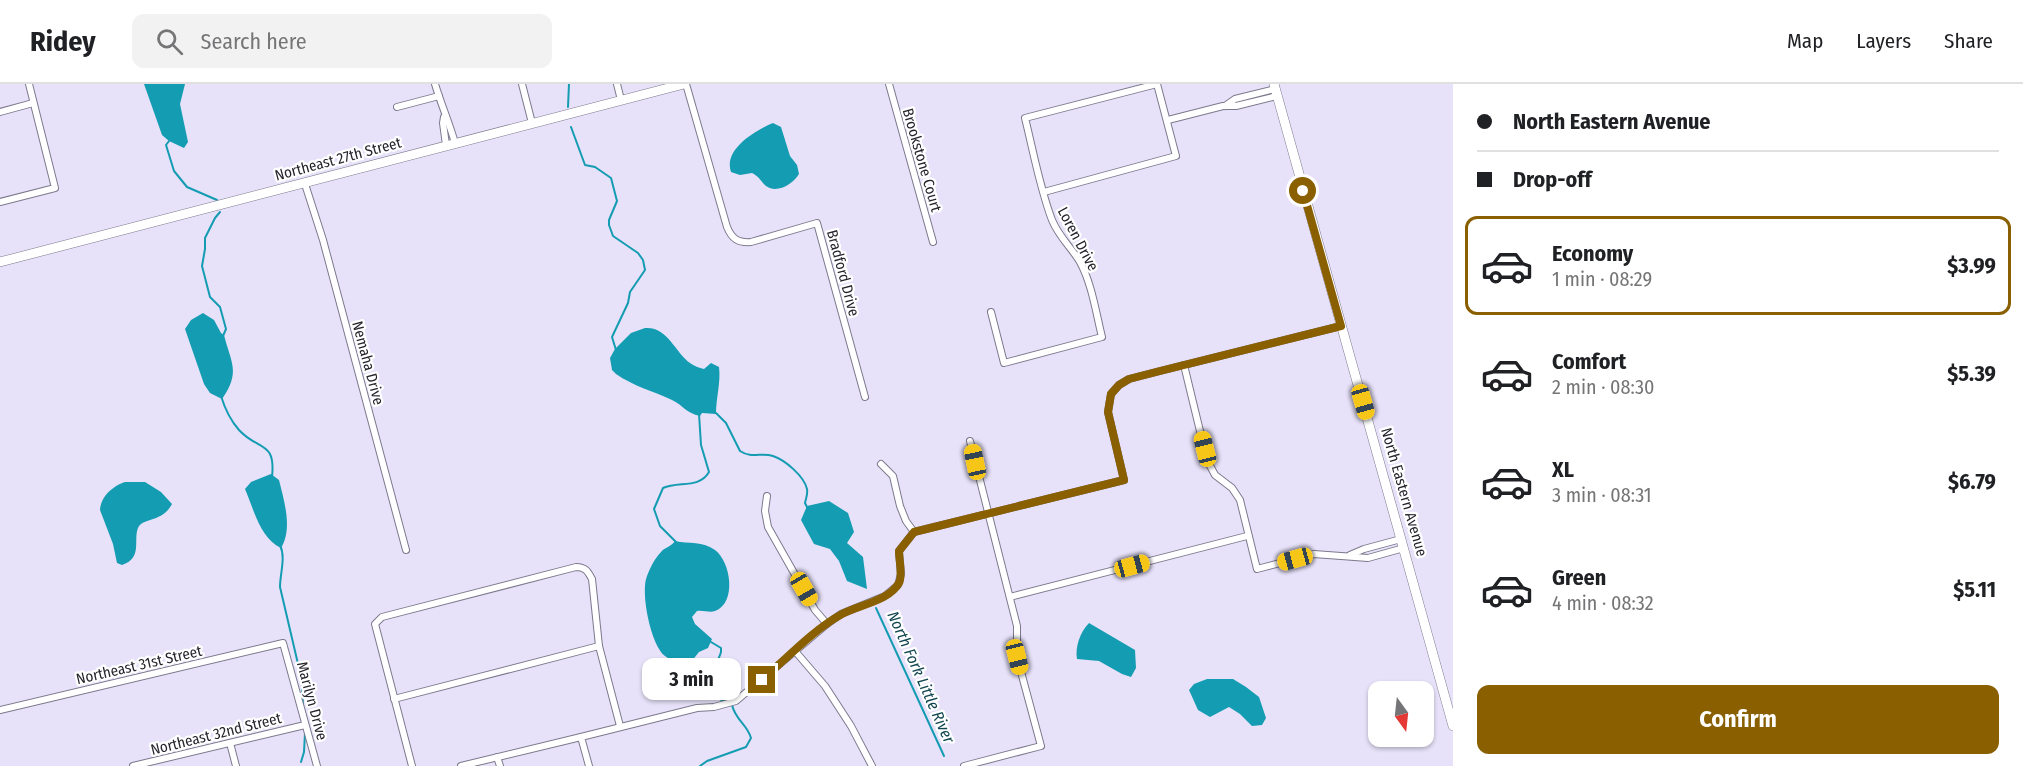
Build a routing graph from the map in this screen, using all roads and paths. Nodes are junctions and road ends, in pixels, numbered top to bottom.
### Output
1 (28, 84) edge
2 (435, 84) edge
3 (522, 84) edge
4 (617, 84) edge
5 (685, 84) edge
6 (889, 84) edge
7 (1157, 84) edge
8 (1275, 90) edge
9 (439, 96) junction
10 (621, 100) junction
11 (33, 104) junction
12 (397, 107) dead end
13 (0, 112) edge
14 (1168, 120) junction
15 (532, 123) junction
16 (451, 144) junction
17 (305, 184) junction
18 (1044, 192) junction
19 (0, 202) edge
20 (933, 242) dead end
21 (0, 262) edge
22 (991, 312) dead end
23 (1341, 326) junction
24 (1184, 365) junction
25 (865, 397) dead end
26 (970, 441) dead end
27 (881, 464) dead end
28 (767, 496) dead end
29 (988, 514) junction
30 (914, 532) junction
31 (1247, 536) junction
32 (1402, 543) junction
33 (406, 549) dead end
34 (1010, 597) junction
35 (826, 624) junction
36 (283, 643) joint
37 (599, 646) junction
38 (795, 651) junction
39 (394, 699) junction
40 (0, 710) edge
41 (305, 725) junction
42 (620, 726) junction
43 (1453, 726) edge
44 (581, 737) junction
45 (230, 743) junction
46 (497, 757) junction
47 (153, 764) edge
48 (133, 766) edge
49 (236, 766) edge
50 (317, 766) edge
51 (411, 766) edge
52 (461, 766) edge
53 (500, 766) edge
54 (589, 766) edge
55 (872, 766) edge
56 (964, 766) edge

1 - 11 street
2 - 9 street
3 - 15 street
4 - 10 street
5 - 10 street, Northeast 27th Street
5 - 25 street, Bradford Drive
6 - 20 street, Brookstone Court
7 - 14 street
7 - 18 street, Loren Drive
8 - 14 street
8 - 23 street, North Eastern Avenue
9 - 12 street
9 - 16 street
10 - 15 street, Northeast 27th Street
11 - 13 street
11 - 19 street
14 - 18 street
15 - 16 street, Northeast 27th Street
16 - 17 street, Northeast 27th Street
17 - 21 street, Northeast 27th Street
17 - 33 street, Nemaha Drive
18 - 22 street, Loren Drive
23 - 24 street
23 - 32 street, North Eastern Avenue
24 - 29 street
24 - 31 street
26 - 29 street
27 - 30 street
28 - 35 street
29 - 30 street
29 - 34 street
30 - 35 street
31 - 32 street
31 - 34 street
32 - 43 street, North Eastern Avenue
34 - 56 street
35 - 38 street
36 - 40 street, Northeast 31st Street
36 - 41 street, Marilyn Drive
37 - 39 street
37 - 39 street
37 - 42 street
38 - 42 street
38 - 55 street
39 - 51 street
41 - 45 street, Northeast 32nd Street
41 - 50 street, Marilyn Drive
42 - 44 street
44 - 46 street
44 - 54 street
45 - 47 street, Northeast 32nd Street
45 - 49 street
46 - 52 street
46 - 53 street
47 - 48 street, Northeast 32nd Street

